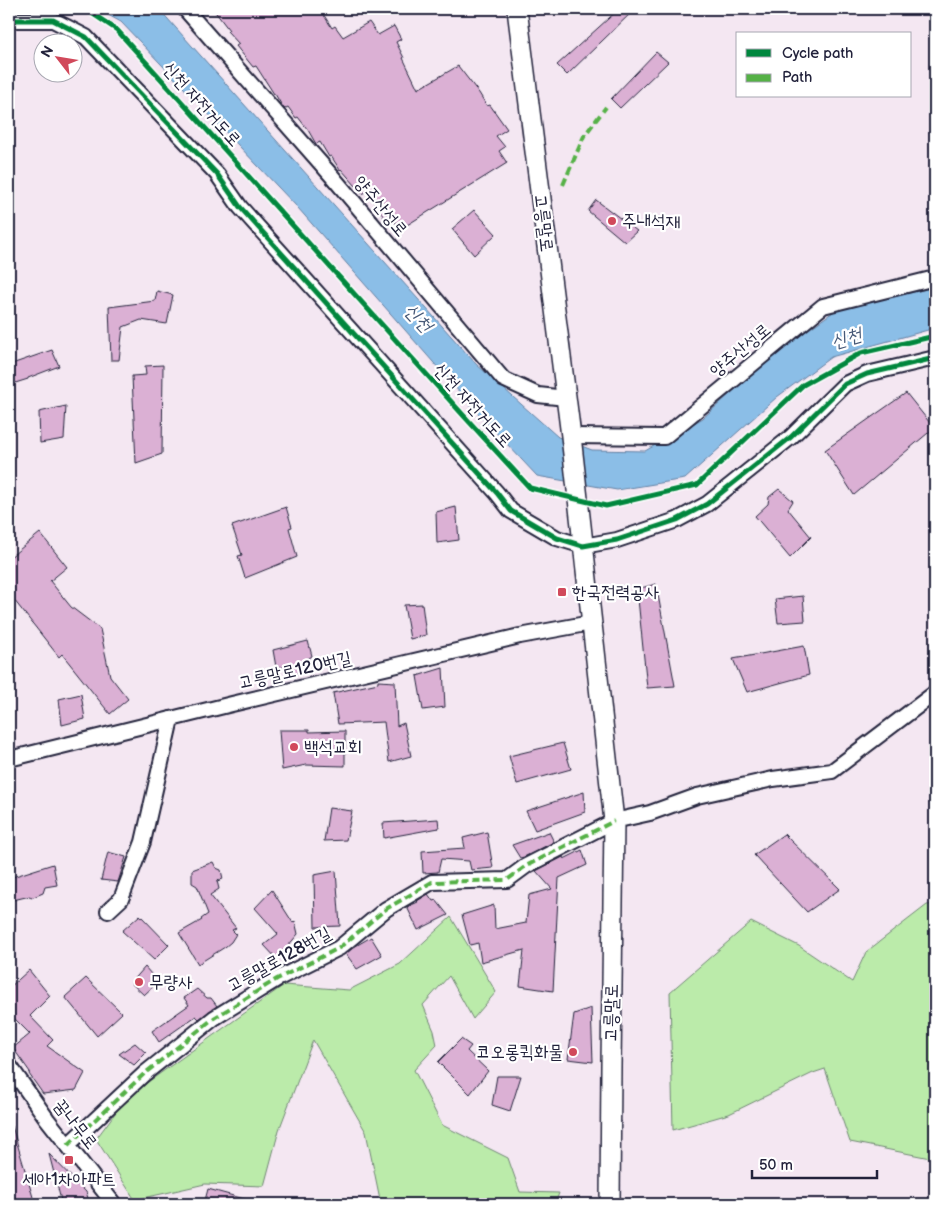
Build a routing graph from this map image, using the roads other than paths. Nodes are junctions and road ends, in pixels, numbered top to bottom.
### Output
1 (185, 9) edge
2 (517, 9) edge
3 (9, 20) edge
4 (935, 278) edge
5 (935, 358) edge
6 (566, 398) junction
7 (571, 436) junction
8 (583, 546) junction
9 (591, 624) junction
10 (935, 693) edge
11 (172, 719) junction
12 (9, 759) edge
13 (614, 821) junction
14 (108, 911) dead end
15 (9, 1065) edge
16 (68, 1145) junction
17 (114, 1204) edge
18 (610, 1204) edge

1 - 6 street, 양주산성로
2 - 6 street, 고릉말로
3 - 8 street
4 - 7 street, 양주산성로
5 - 8 street
6 - 7 street, 고릉말로
7 - 8 street, 고릉말로
8 - 9 street, 고릉말로
9 - 11 street, 고릉말로120번길
9 - 13 street, 고릉말로
10 - 13 street
11 - 12 street, 고릉말로120번길
11 - 14 street
13 - 16 street, 고릉말로128번길
13 - 18 street, 고릉말로
15 - 16 street, 꿈나무로
16 - 17 street, 꿈나무로

